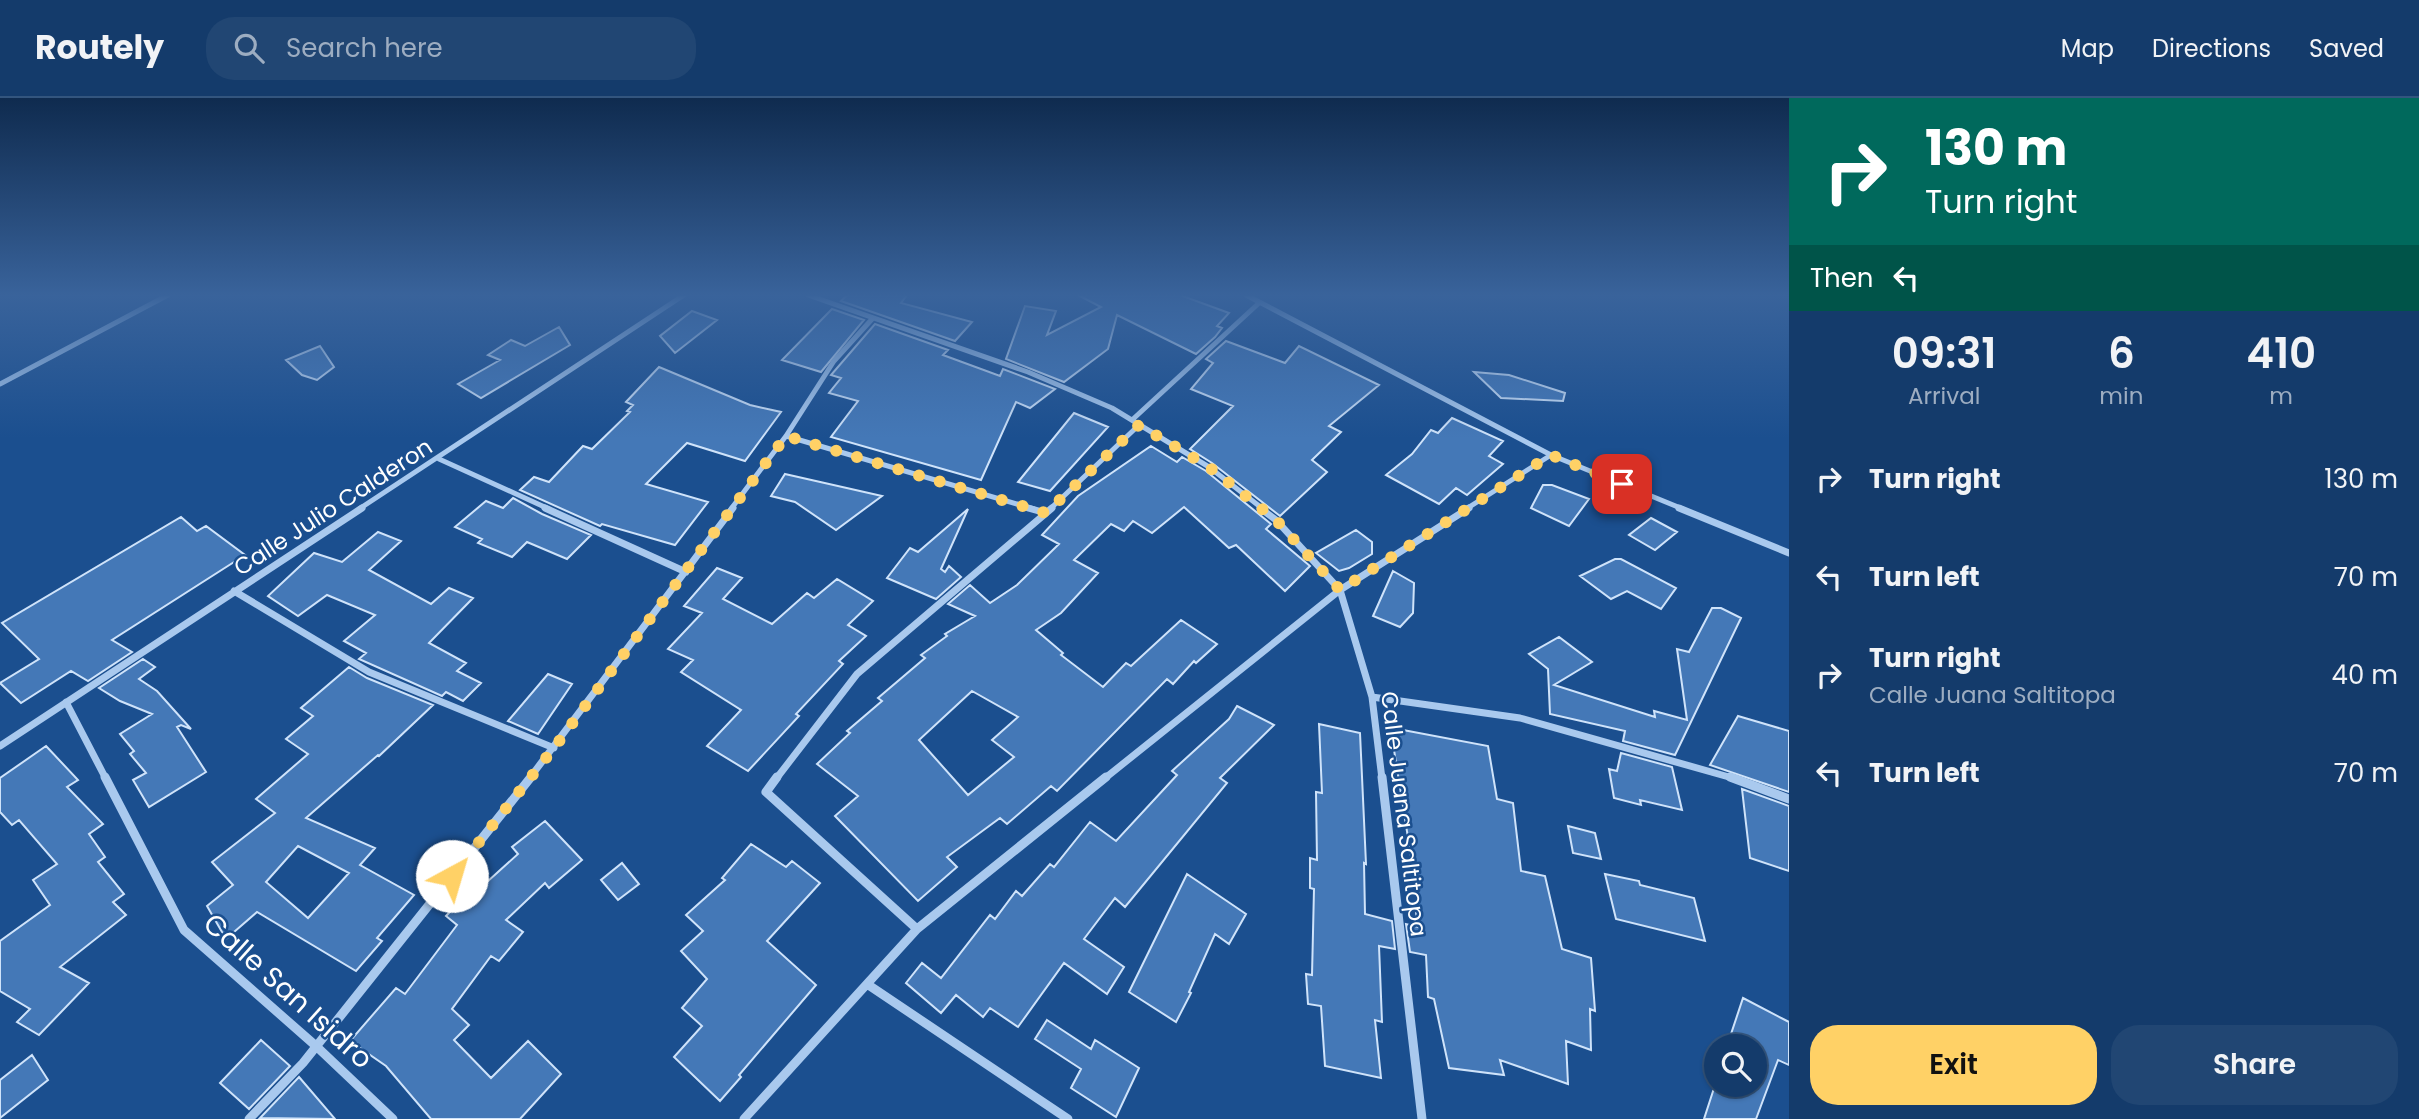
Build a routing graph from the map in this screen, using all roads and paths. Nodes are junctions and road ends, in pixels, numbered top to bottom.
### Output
1 (77, 343) edge
2 (613, 343) edge
3 (851, 343) edge
4 (944, 343) edge
5 (1218, 343) edge
6 (1335, 343) edge
7 (0, 383) edge
8 (1135, 423) junction
9 (786, 436) junction
10 (1551, 455) junction
11 (439, 459) junction
12 (1046, 513) junction
13 (1789, 553) edge
14 (686, 572) junction
15 (1340, 590) junction
16 (234, 592) junction
17 (1372, 697) junction
18 (66, 702) junction
19 (0, 746) edge
20 (554, 748) junction
21 (1789, 799) edge
22 (917, 929) junction
23 (867, 984) junction
24 (316, 1046) junction
25 (249, 1119) edge
26 (393, 1119) edge
27 (744, 1119) edge
28 (1068, 1119) edge
29 (1422, 1119) edge

1 - 7 street
2 - 11 street, Calle Julio Calderon
3 - 9 street
4 - 8 street, Calle Juana Saltitopa
5 - 8 street
6 - 10 street
8 - 12 street
8 - 15 street, Calle Juana Saltitopa
9 - 12 street
9 - 14 street
10 - 13 street
10 - 15 street
11 - 14 street
11 - 16 street, Calle Julio Calderon
12 - 22 street
14 - 20 street
15 - 17 street, Calle Juana Saltitopa
15 - 22 street
16 - 18 street, Calle Julio Calderon
16 - 20 street
17 - 21 street
17 - 29 street, Calle Juana Saltitopa
18 - 19 street, Calle Julio Calderon
18 - 24 street, Calle San Isidro
20 - 24 street
22 - 23 street
23 - 27 street
23 - 28 street
24 - 25 street
24 - 26 street, Calle San Isidro

